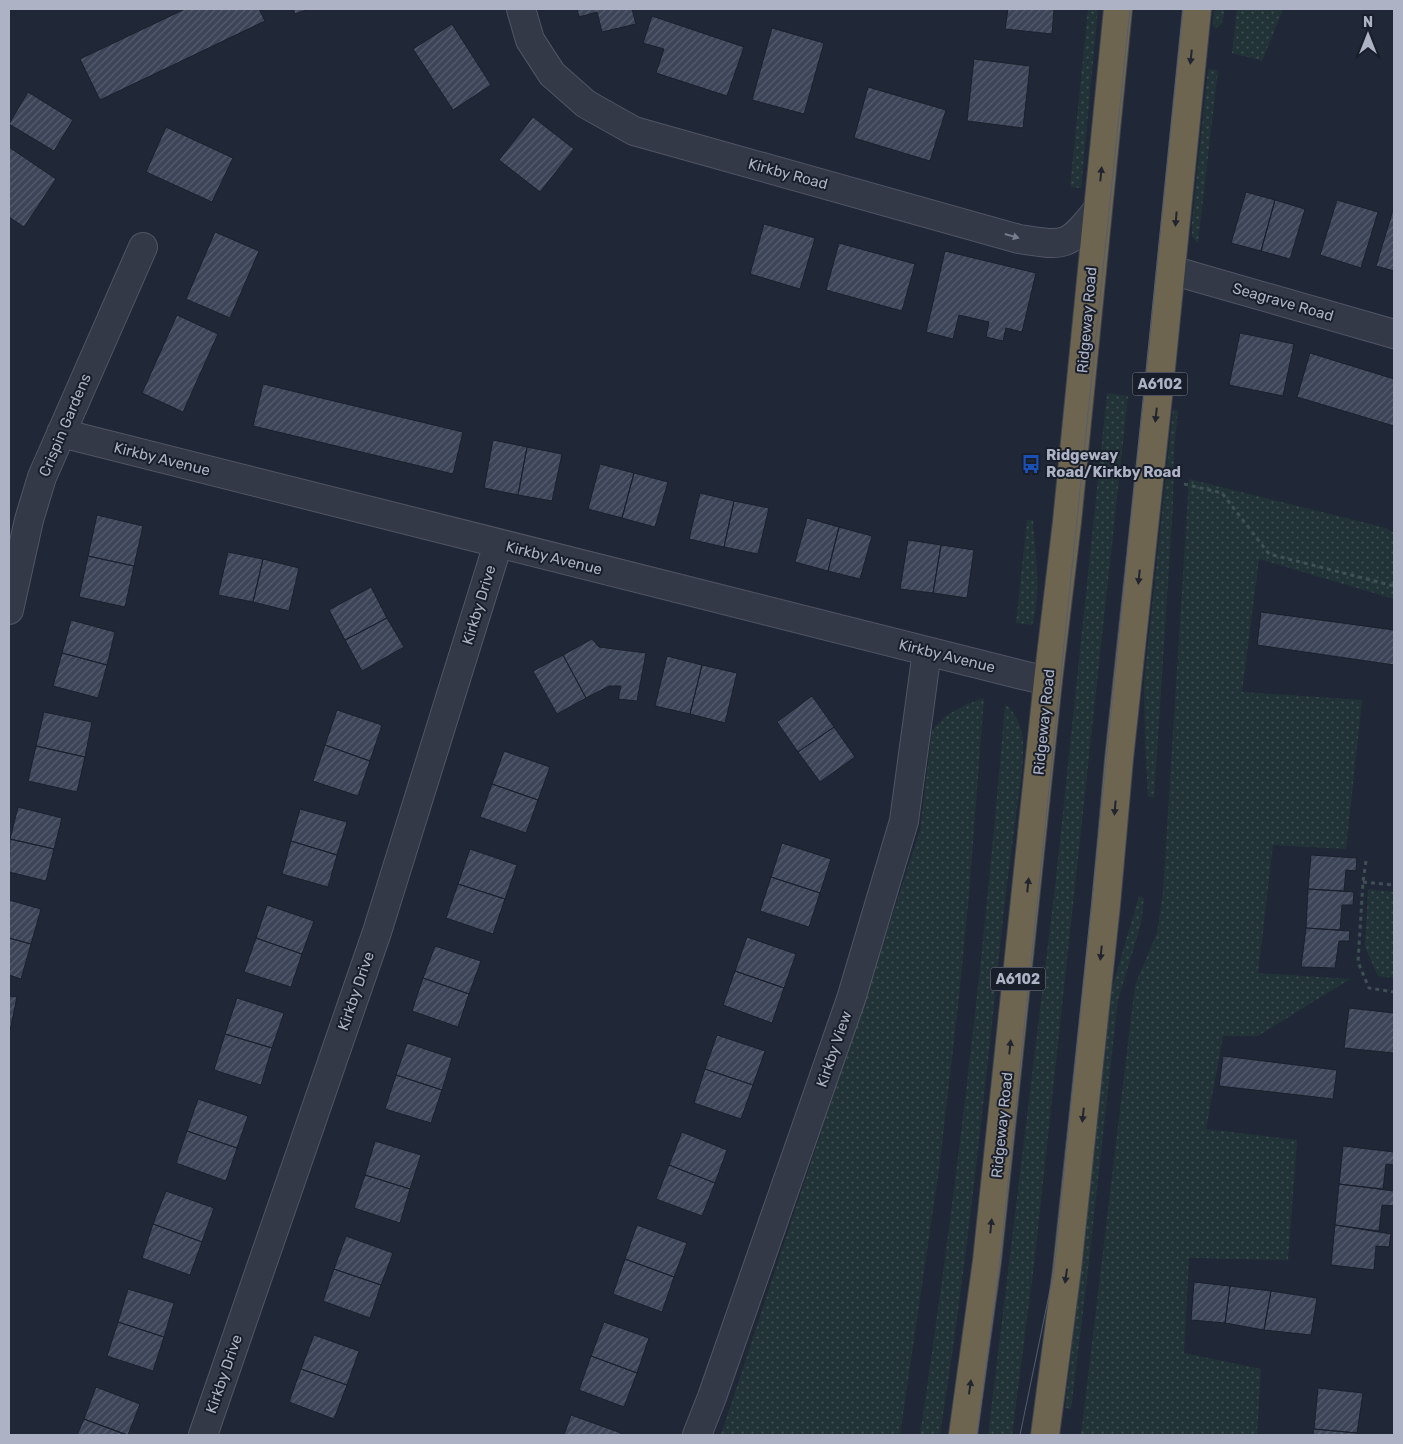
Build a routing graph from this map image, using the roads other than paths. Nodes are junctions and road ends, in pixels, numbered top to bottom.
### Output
1 (521, 9) edge
2 (1118, 9) edge
3 (1196, 9) edge
4 (1097, 210) junction
5 (143, 247) dead end
6 (1171, 270) junction
7 (1394, 334) edge
8 (61, 433) junction
9 (498, 544) junction
10 (9, 610) edge
11 (927, 651) junction
12 (1048, 680) junction
13 (203, 1435) edge
14 (697, 1435) edge
15 (963, 1435) edge
16 (1045, 1435) edge

1 -> 4 street, Kirkby Road
4 -> 2 highway, Ridgeway Road / A6102
3 -> 6 highway, A6102
4 - 12 highway, Ridgeway Road / A6102
5 - 8 street, Crispin Gardens
6 - 7 street, Seagrave Road
6 -> 16 highway, A6102
8 - 9 street, Kirkby Avenue
8 - 10 street, Crispin Gardens
9 - 11 street, Kirkby Avenue
9 - 13 street, Kirkby Drive
11 - 12 street, Kirkby Avenue
11 - 14 street, Kirkby View
15 -> 12 highway, Ridgeway Road / A6102

